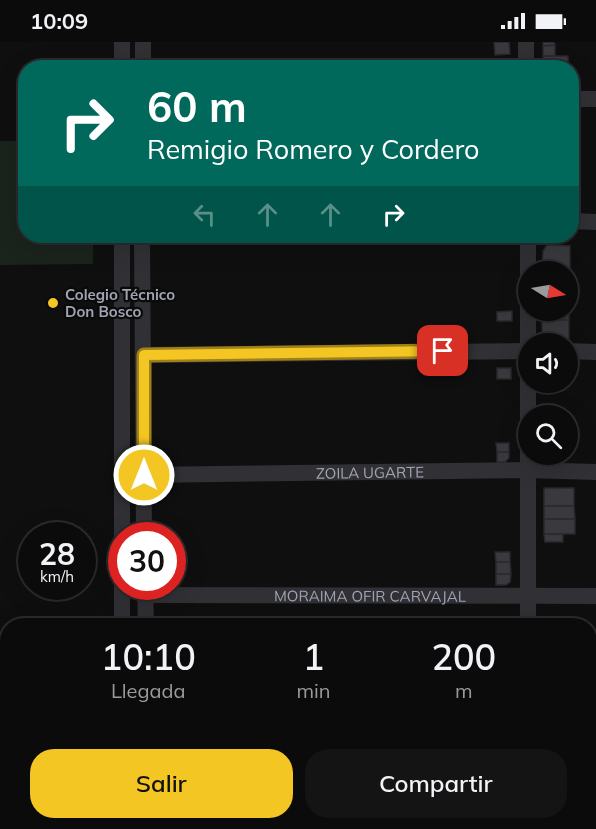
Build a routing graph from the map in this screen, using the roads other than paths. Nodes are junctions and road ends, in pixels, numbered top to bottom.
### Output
1 (122, 42) edge
2 (142, 42) edge
3 (526, 42) edge
4 (122, 60) edge
5 (142, 60) edge
6 (526, 60) edge
7 (579, 99) edge
8 (596, 99) edge
9 (579, 221) edge
10 (596, 222) edge
11 (122, 243) edge
12 (142, 243) edge
13 (528, 243) edge
14 (527, 333) edge
15 (518, 351) edge
16 (578, 351) edge
17 (596, 352) edge
18 (144, 355) junction
19 (527, 393) edge
20 (527, 470) junction
21 (596, 472) edge
22 (144, 475) junction
23 (122, 522) edge
24 (144, 522) edge
25 (186, 591) edge
26 (528, 595) junction
27 (596, 596) edge
28 (122, 600) edge
29 (145, 600) edge
30 (122, 618) edge
31 (146, 618) edge
32 (528, 618) edge

1 - 4 street
2 - 5 street
3 - 6 street
7 - 8 street
9 - 10 street
11 - 23 street
12 - 18 street
13 - 14 street
15 - 18 street
16 - 17 street
18 - 22 street
19 - 20 street
20 - 21 street, ZOILA UGARTE
20 - 22 street, ZOILA UGARTE
20 - 26 street
22 - 24 street
25 - 26 street, MORAIMA OFIR CARVAJAL
26 - 27 street, MORAIMA OFIR CARVAJAL
26 - 32 street
28 - 30 street
29 - 31 street

